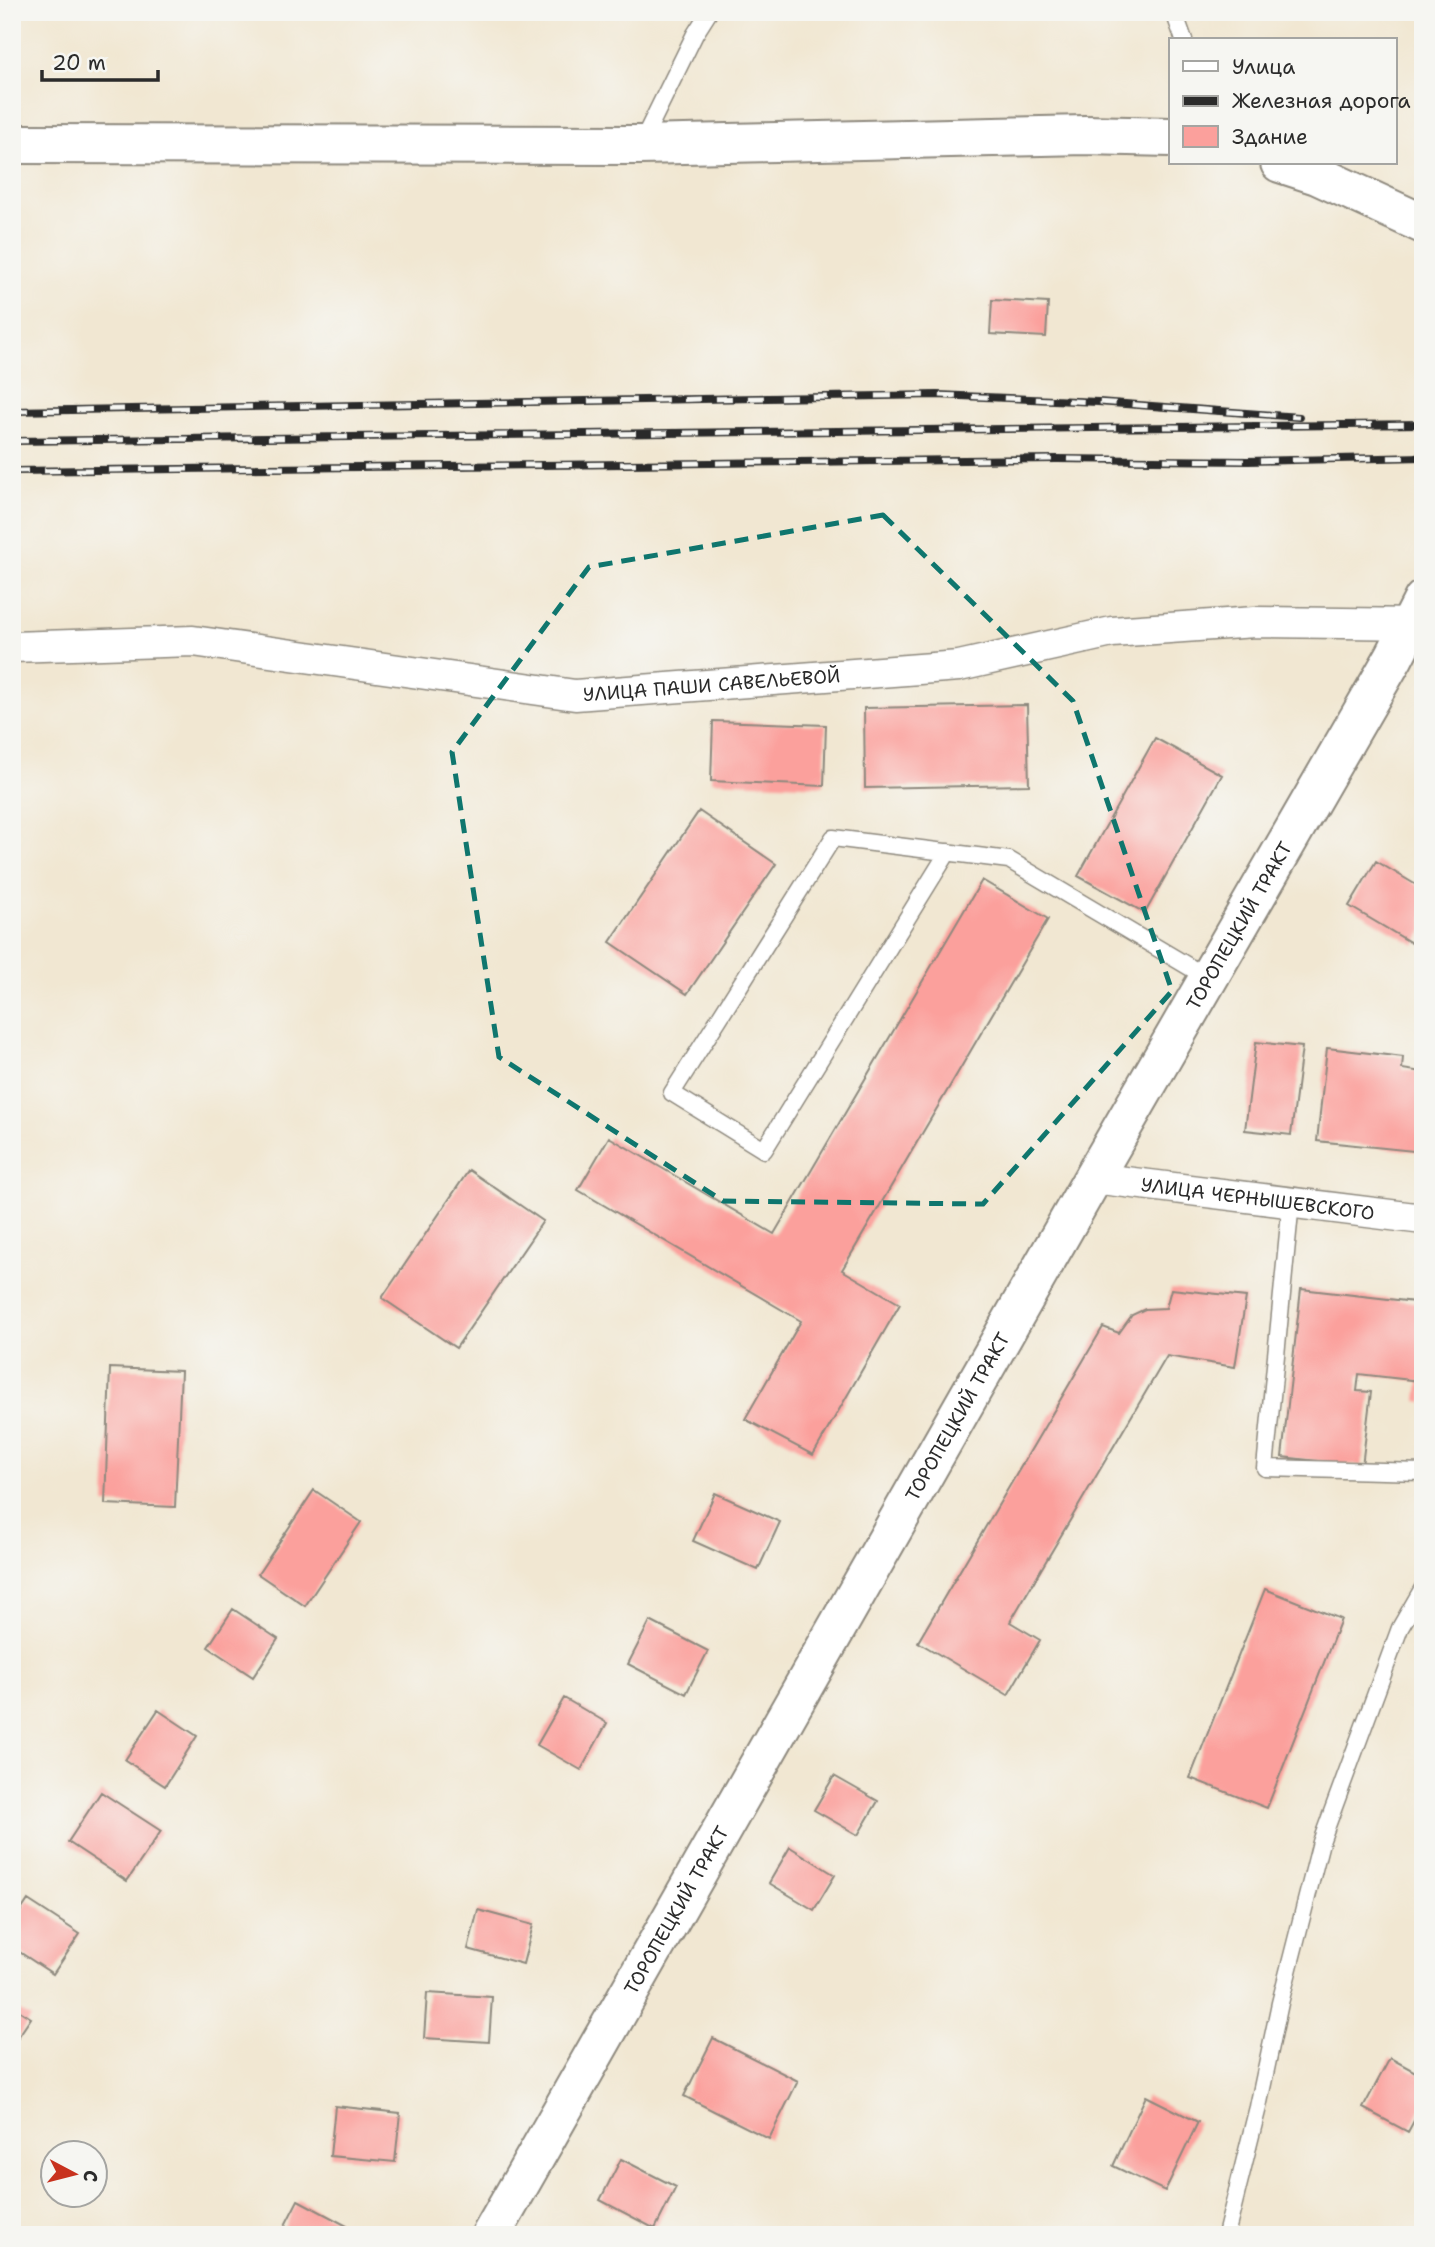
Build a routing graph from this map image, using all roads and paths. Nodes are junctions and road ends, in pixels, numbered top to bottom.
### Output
1 (709, 12) edge
2 (1174, 12) edge
3 (1183, 38) edge
4 (1169, 137) edge
5 (12, 144) edge
6 (640, 145) junction
7 (1283, 164) edge
8 (1423, 224) edge
9 (1419, 616) edge
10 (12, 647) edge
11 (948, 852) junction
12 (1208, 978) junction
13 (1093, 1178) junction
14 (1291, 1202) junction
15 (1423, 1219) edge
16 (1423, 1472) edge
17 (1423, 1588) edge
18 (491, 2235) edge
19 (1226, 2235) edge

1 - 6 lane
2 - 3 lane
4 - 6 main road
5 - 6 main road
7 - 8 main road
9 - 10 street, УЛИЦА ПАШИ САВЕЛЬЕВОЙ
9 - 12 main road, ТОРОПЕЦКИЙ ТРАКТ
11 - 11 lane
11 - 12 lane
12 - 13 main road, ТОРОПЕЦКИЙ ТРАКТ
13 - 14 street, УЛИЦА ЧЕРНЫШЕВСКОГО
13 - 18 main road, ТОРОПЕЦКИЙ ТРАКТ
14 - 15 street, УЛИЦА ЧЕРНЫШЕВСКОГО
14 - 16 lane
17 - 19 lane

